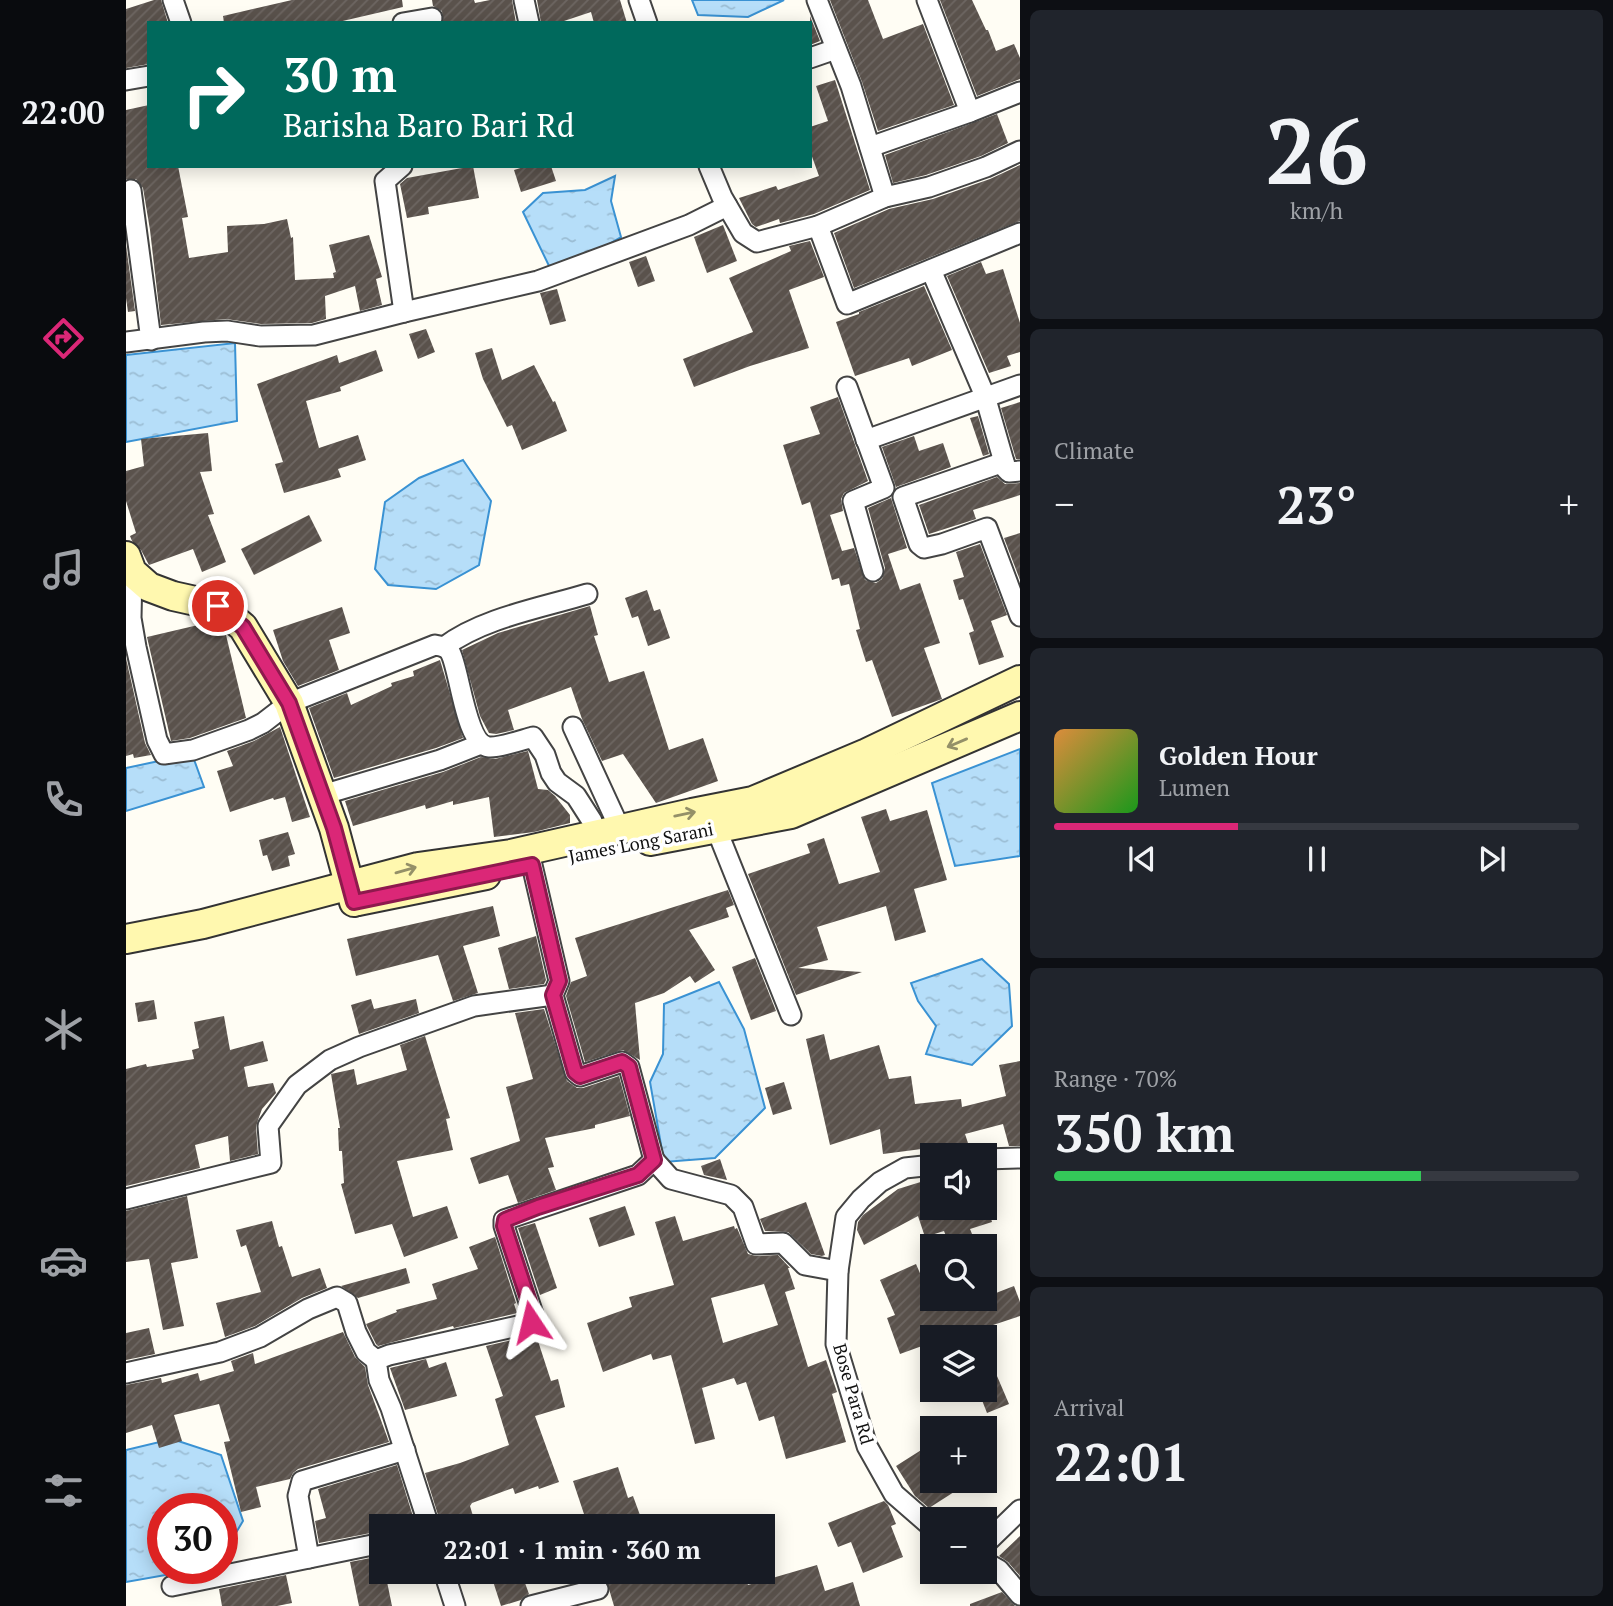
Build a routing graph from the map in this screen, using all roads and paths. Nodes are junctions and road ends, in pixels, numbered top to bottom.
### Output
1 (173, 0) edge
2 (524, 0) edge
3 (639, 0) edge
4 (817, 0) edge
5 (927, 0) edge
6 (430, 13) edge
7 (180, 21) edge
8 (408, 21) edge
9 (529, 21) edge
10 (647, 21) edge
11 (836, 49) junction
12 (812, 57) edge
13 (147, 76) edge
14 (126, 80) edge
15 (1020, 92) edge
16 (970, 112) junction
17 (870, 147) junction
18 (1020, 151) edge
19 (400, 168) edge
20 (710, 168) edge
21 (131, 190) dead end
22 (885, 197) junction
23 (727, 206) junction
24 (818, 226) junction
25 (1020, 233) edge
26 (931, 270) junction
27 (404, 312) junction
28 (151, 340) junction
29 (126, 342) edge
30 (1020, 385) edge
31 (847, 387) dead end
32 (985, 396) junction
33 (866, 440) junction
34 (1012, 466) edge
35 (129, 564) edge
36 (873, 571) dead end
37 (587, 594) dead end
38 (1020, 616) edge
39 (444, 647) junction
40 (1020, 680) edge
41 (289, 703) junction
42 (1020, 716) edge
43 (573, 727) dead end
44 (481, 744) junction
45 (322, 795) junction
46 (716, 828) junction
47 (607, 832) junction
48 (532, 865) junction
49 (352, 894) junction
50 (277, 912) junction
51 (126, 939) edge
52 (126, 958) edge
53 (553, 995) junction
54 (791, 1015) dead end
55 (1020, 1158) edge
56 (997, 1159) edge
57 (654, 1160) junction
58 (920, 1166) edge
59 (126, 1199) edge
60 (838, 1271) junction
61 (376, 1360) junction
62 (126, 1373) edge
63 (405, 1450) junction
64 (1020, 1510) edge
65 (425, 1514) edge
66 (920, 1517) edge
67 (997, 1532) edge
68 (369, 1546) edge
69 (309, 1558) junction
70 (997, 1569) edge
71 (447, 1584) edge
72 (172, 1586) dead end
73 (598, 1590) dead end
74 (1020, 1595) edge
75 (455, 1606) edge
76 (531, 1606) edge

1 - 7 street
2 - 9 street
3 - 10 street
4 - 11 street
5 - 16 street
6 - 8 street
11 - 12 street
11 - 17 street
13 - 14 street
15 - 16 street
16 - 17 street
17 - 22 street
18 - 22 street
19 - 27 street
20 - 23 street
21 - 28 street
22 - 24 street
23 - 24 street
23 - 27 street
24 - 26 street
25 - 26 street
26 - 32 street
27 - 28 street
28 - 29 street
30 - 32 street
31 - 33 street
32 - 33 street
32 - 34 street
33 - 36 street
34 - 38 street
35 - 41 main road
35 - 41 street
37 - 39 street
39 - 41 street
39 - 44 street
47 -> 40 main road
41 - 45 main road
42 -> 46 main road, James Long Sarani
43 - 47 street
44 - 45 street
44 - 47 street
45 - 49 main road
46 - 48 main road, James Long Sarani
46 - 54 street
49 -> 47 main road
48 - 49 main road, James Long Sarani
48 - 53 street
49 - 50 main road, James Long Sarani
50 - 51 main road
50 - 52 main road, James Long Sarani
53 - 57 street
53 - 59 street
55 - 56 street
57 - 60 street
57 - 61 street
58 - 60 street, Bose Para Rd
60 - 66 street, Bose Para Rd
61 - 62 street
61 - 63 street
63 - 65 street
63 - 69 street
64 - 67 street
68 - 69 street
69 - 72 street
70 - 74 street
71 - 75 street
73 - 76 street

